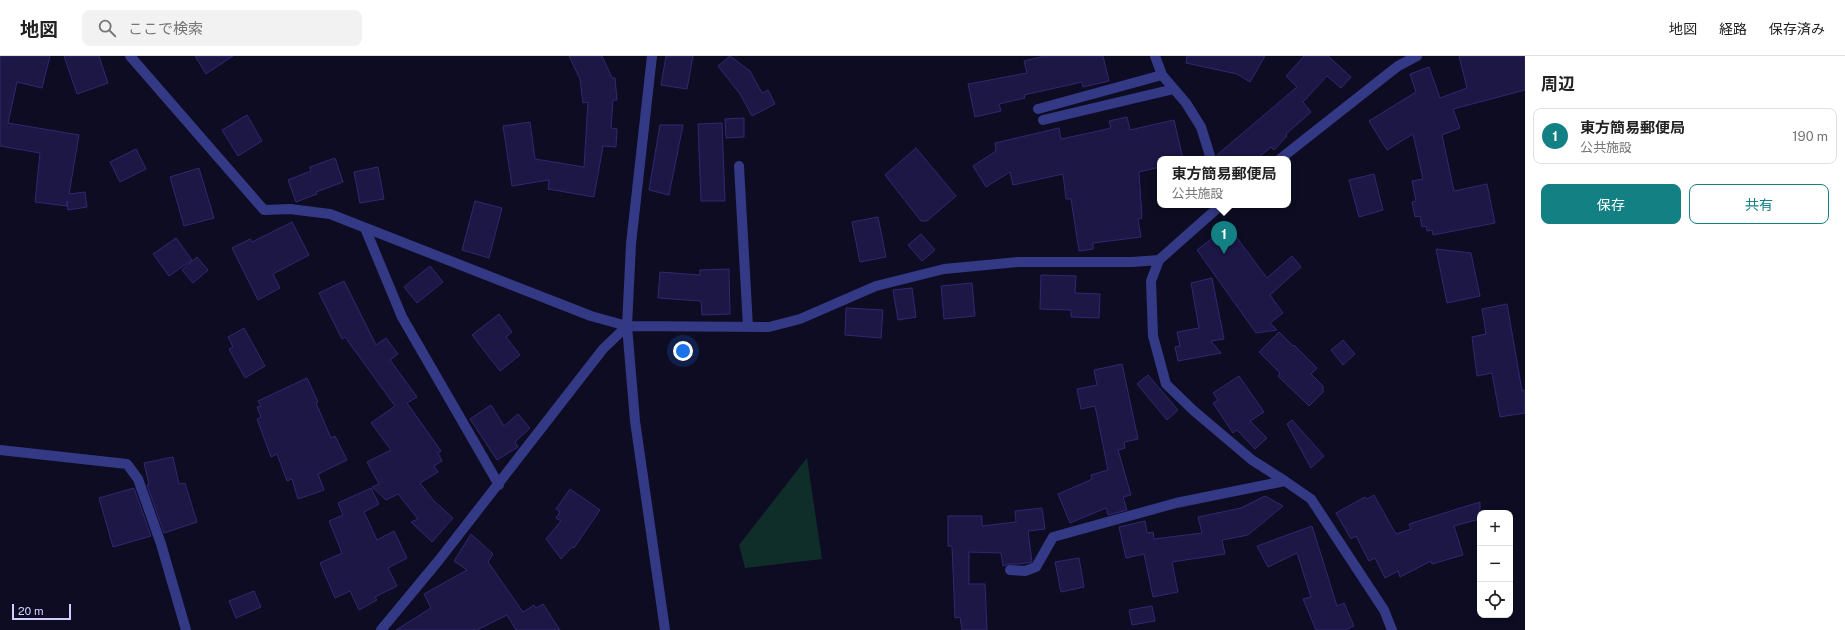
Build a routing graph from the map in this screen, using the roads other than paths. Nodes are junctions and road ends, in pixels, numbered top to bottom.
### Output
1 (130, 56) edge
2 (1155, 56) edge
3 (1417, 56) edge
4 (650, 58) edge
5 (1162, 75) junction
6 (1174, 89) junction
7 (1038, 109) dead end
8 (1043, 120) dead end
9 (1210, 156) edge
10 (1284, 156) edge
11 (739, 166) dead end
12 (1218, 208) edge
13 (365, 228) junction
14 (1159, 260) junction
15 (628, 326) junction
16 (748, 327) junction
17 (0, 450) edge
18 (1285, 481) junction
19 (498, 485) junction
20 (1010, 570) dead end
21 (186, 630) edge
22 (380, 630) edge
23 (665, 630) edge
24 (1392, 630) edge

1 - 13 street
2 - 5 street
3 - 10 street
4 - 15 street
5 - 6 street
5 - 7 street
6 - 8 street
6 - 9 street
11 - 16 street
12 - 14 street
13 - 15 street
13 - 19 street
14 - 16 street
14 - 18 street
15 - 16 street
15 - 19 street
15 - 23 street
17 - 21 street
18 - 20 street
18 - 24 street
19 - 22 street

